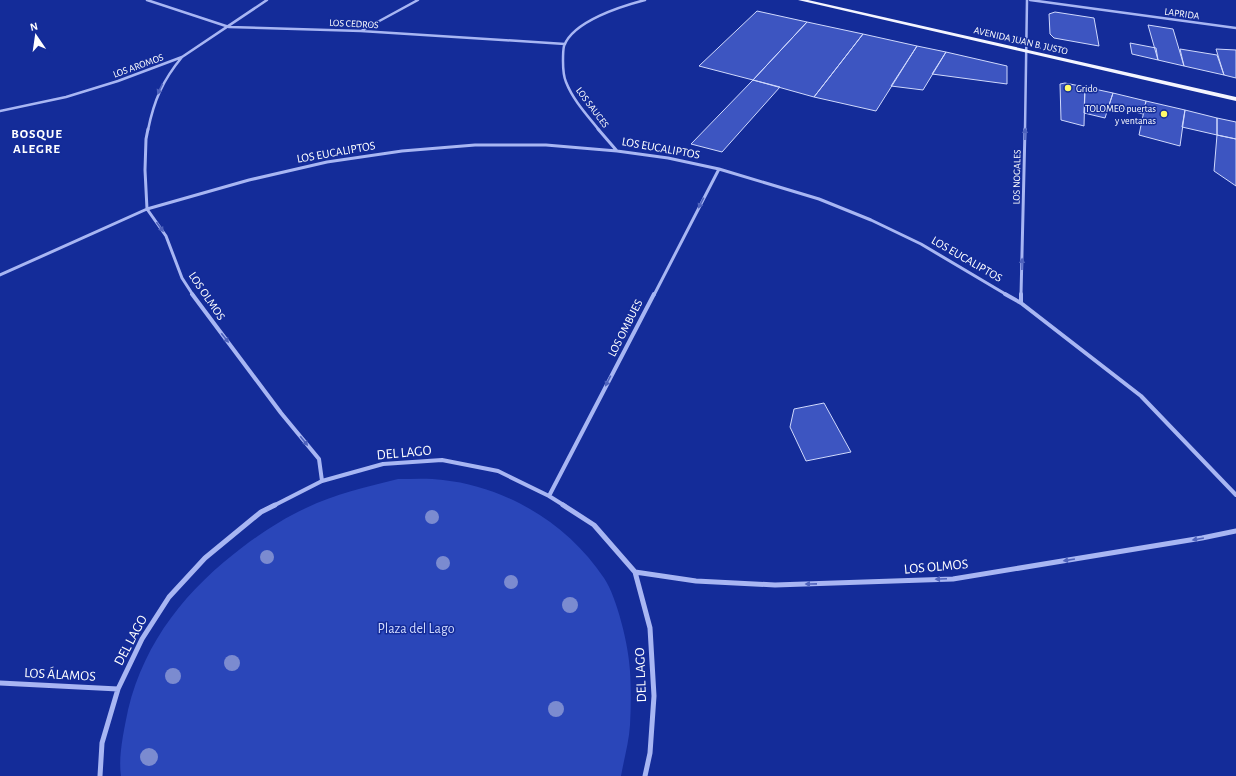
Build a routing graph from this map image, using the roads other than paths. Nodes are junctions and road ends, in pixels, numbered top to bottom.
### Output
1 (147, 0) edge
2 (267, 0) edge
3 (418, 0) edge
4 (646, 0) edge
5 (801, 0) edge
6 (1029, 0) edge
7 (229, 27) junction
8 (1236, 28) edge
9 (361, 31) junction
10 (565, 44) junction
11 (1026, 51) junction
12 (182, 57) junction
13 (1236, 98) edge
14 (0, 111) edge
15 (617, 151) junction
16 (718, 169) junction
17 (146, 209) junction
18 (0, 275) edge
19 (1021, 303) junction
20 (322, 481) junction
21 (1236, 495) edge
22 (548, 496) junction
23 (1236, 531) edge
24 (635, 572) junction
25 (0, 683) edge
26 (118, 689) junction
27 (100, 776) edge
28 (645, 776) edge

1 - 7 street, LOS CEDROS
2 - 7 street, LOS AROMOS
3 - 9 street
4 - 10 street
5 - 11 main road, AVENIDA JUAN B. JUSTO
6 - 8 street, LAPRIDA
6 - 11 street, LOS NOGALES
7 - 9 street, LOS CEDROS
7 - 12 street, LOS AROMOS
9 - 10 street, LOS CEDROS
10 - 15 street, LOS SAUCES
11 - 13 main road, AVENIDA JUAN B. JUSTO
19 -> 11 street, LOS NOGALES
12 - 14 street, LOS AROMOS
12 -> 17 street
15 - 16 street, LOS EUCALIPTOS
15 - 17 street, LOS EUCALIPTOS
16 - 19 street, LOS EUCALIPTOS
16 -> 22 street, LOS OMBUES
17 - 18 street, LOS EUCALIPTOS
17 -> 20 street, LOS OLMOS
19 - 21 street, LOS EUCALIPTOS
20 - 22 street, DEL LAGO
20 - 26 street, DEL LAGO
22 - 24 street, DEL LAGO
23 -> 24 street, LOS OLMOS
24 - 28 street, DEL LAGO
25 - 26 street, LOS ÁLAMOS
26 - 27 street, DEL LAGO

